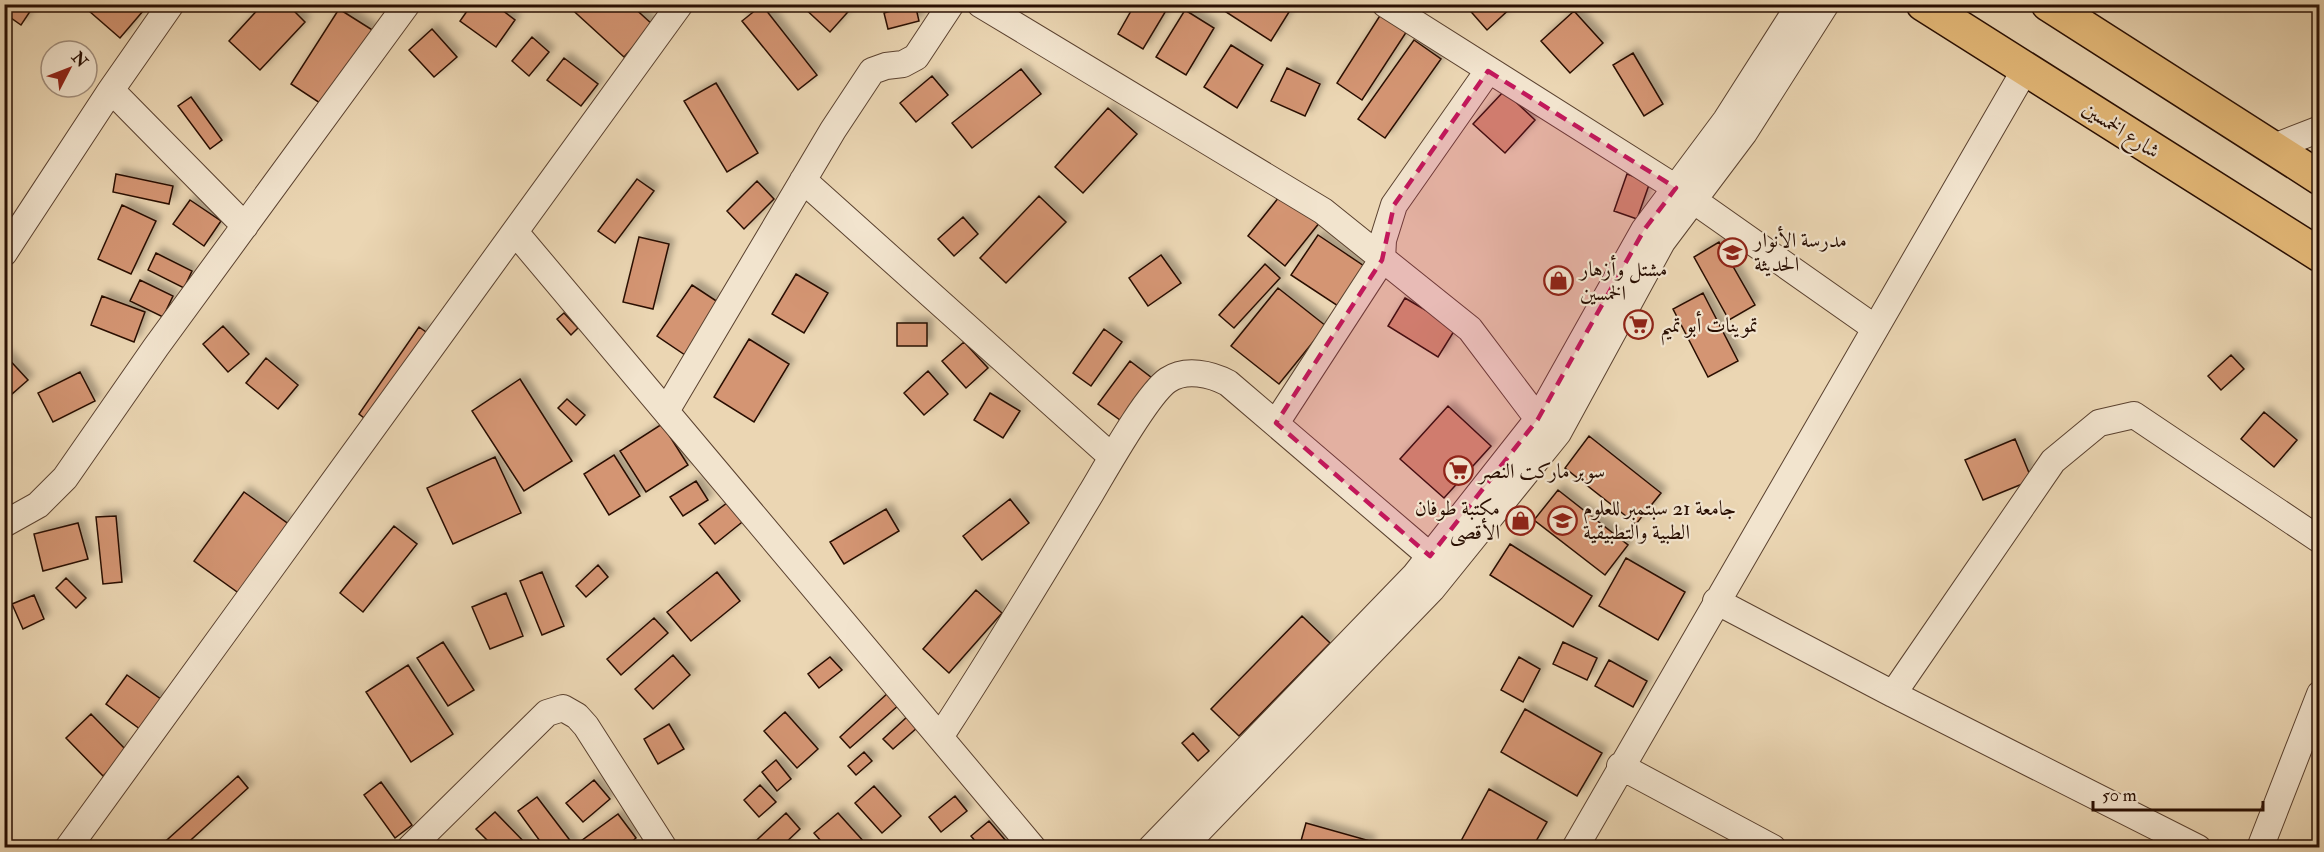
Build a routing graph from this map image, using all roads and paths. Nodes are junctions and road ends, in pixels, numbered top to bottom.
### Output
1 (171, 4) edge
2 (406, 4) edge
3 (680, 4) edge
4 (951, 4) edge
5 (980, 4) edge
6 (1385, 4) edge
7 (1800, 4) edge
8 (1826, 4) edge
9 (1923, 4) edge
10 (2048, 4) edge
11 (2026, 68) junction
12 (1488, 71) junction
13 (111, 90) junction
14 (2319, 129) edge
15 (2274, 147) junction
16 (2319, 178) edge
17 (803, 180) junction
18 (1684, 195) junction
19 (245, 226) junction
20 (515, 232) junction
21 (4, 253) edge
22 (2319, 255) edge
23 (1382, 260) junction
24 (1875, 328) junction
25 (666, 411) junction
26 (1538, 419) junction
27 (1276, 423) junction
28 (1112, 457) junction
29 (4, 524) edge
30 (2319, 540) edge
31 (1430, 556) junction
32 (1716, 601) junction
33 (1893, 694) junction
34 (2319, 694) edge
35 (940, 737) junction
36 (1620, 766) junction
37 (68, 848) edge
38 (410, 848) edge
39 (664, 848) edge
40 (1033, 848) edge
41 (1151, 848) edge
42 (1182, 848) edge
43 (1575, 848) edge
44 (1773, 848) edge
45 (2198, 848) edge
46 (2260, 848) edge

1 - 13 street
2 - 19 street
3 - 20 street
4 - 17 street
5 - 23 street
6 - 12 street
7 - 18 street
8 - 18 street
9 - 11 main road, شارع الخمسين
10 - 15 main road
11 - 22 main road, شارع الخمسين
11 - 24 street
12 - 18 street
12 - 23 street
13 - 19 street
13 - 21 street
14 - 15 street
15 - 16 main road
17 - 25 street
17 - 28 street
18 - 24 street
18 - 26 street
18 - 42 street
19 - 29 street
20 - 25 street
20 - 37 street
23 - 26 street
23 - 27 street
24 - 32 street
25 - 35 street
26 - 31 street
27 - 28 street
27 - 31 street
28 - 35 street
30 - 33 street
31 - 41 street
32 - 33 street
32 - 36 street
33 - 45 street
34 - 46 street
35 - 40 street
36 - 43 street
36 - 44 street
38 - 39 street

